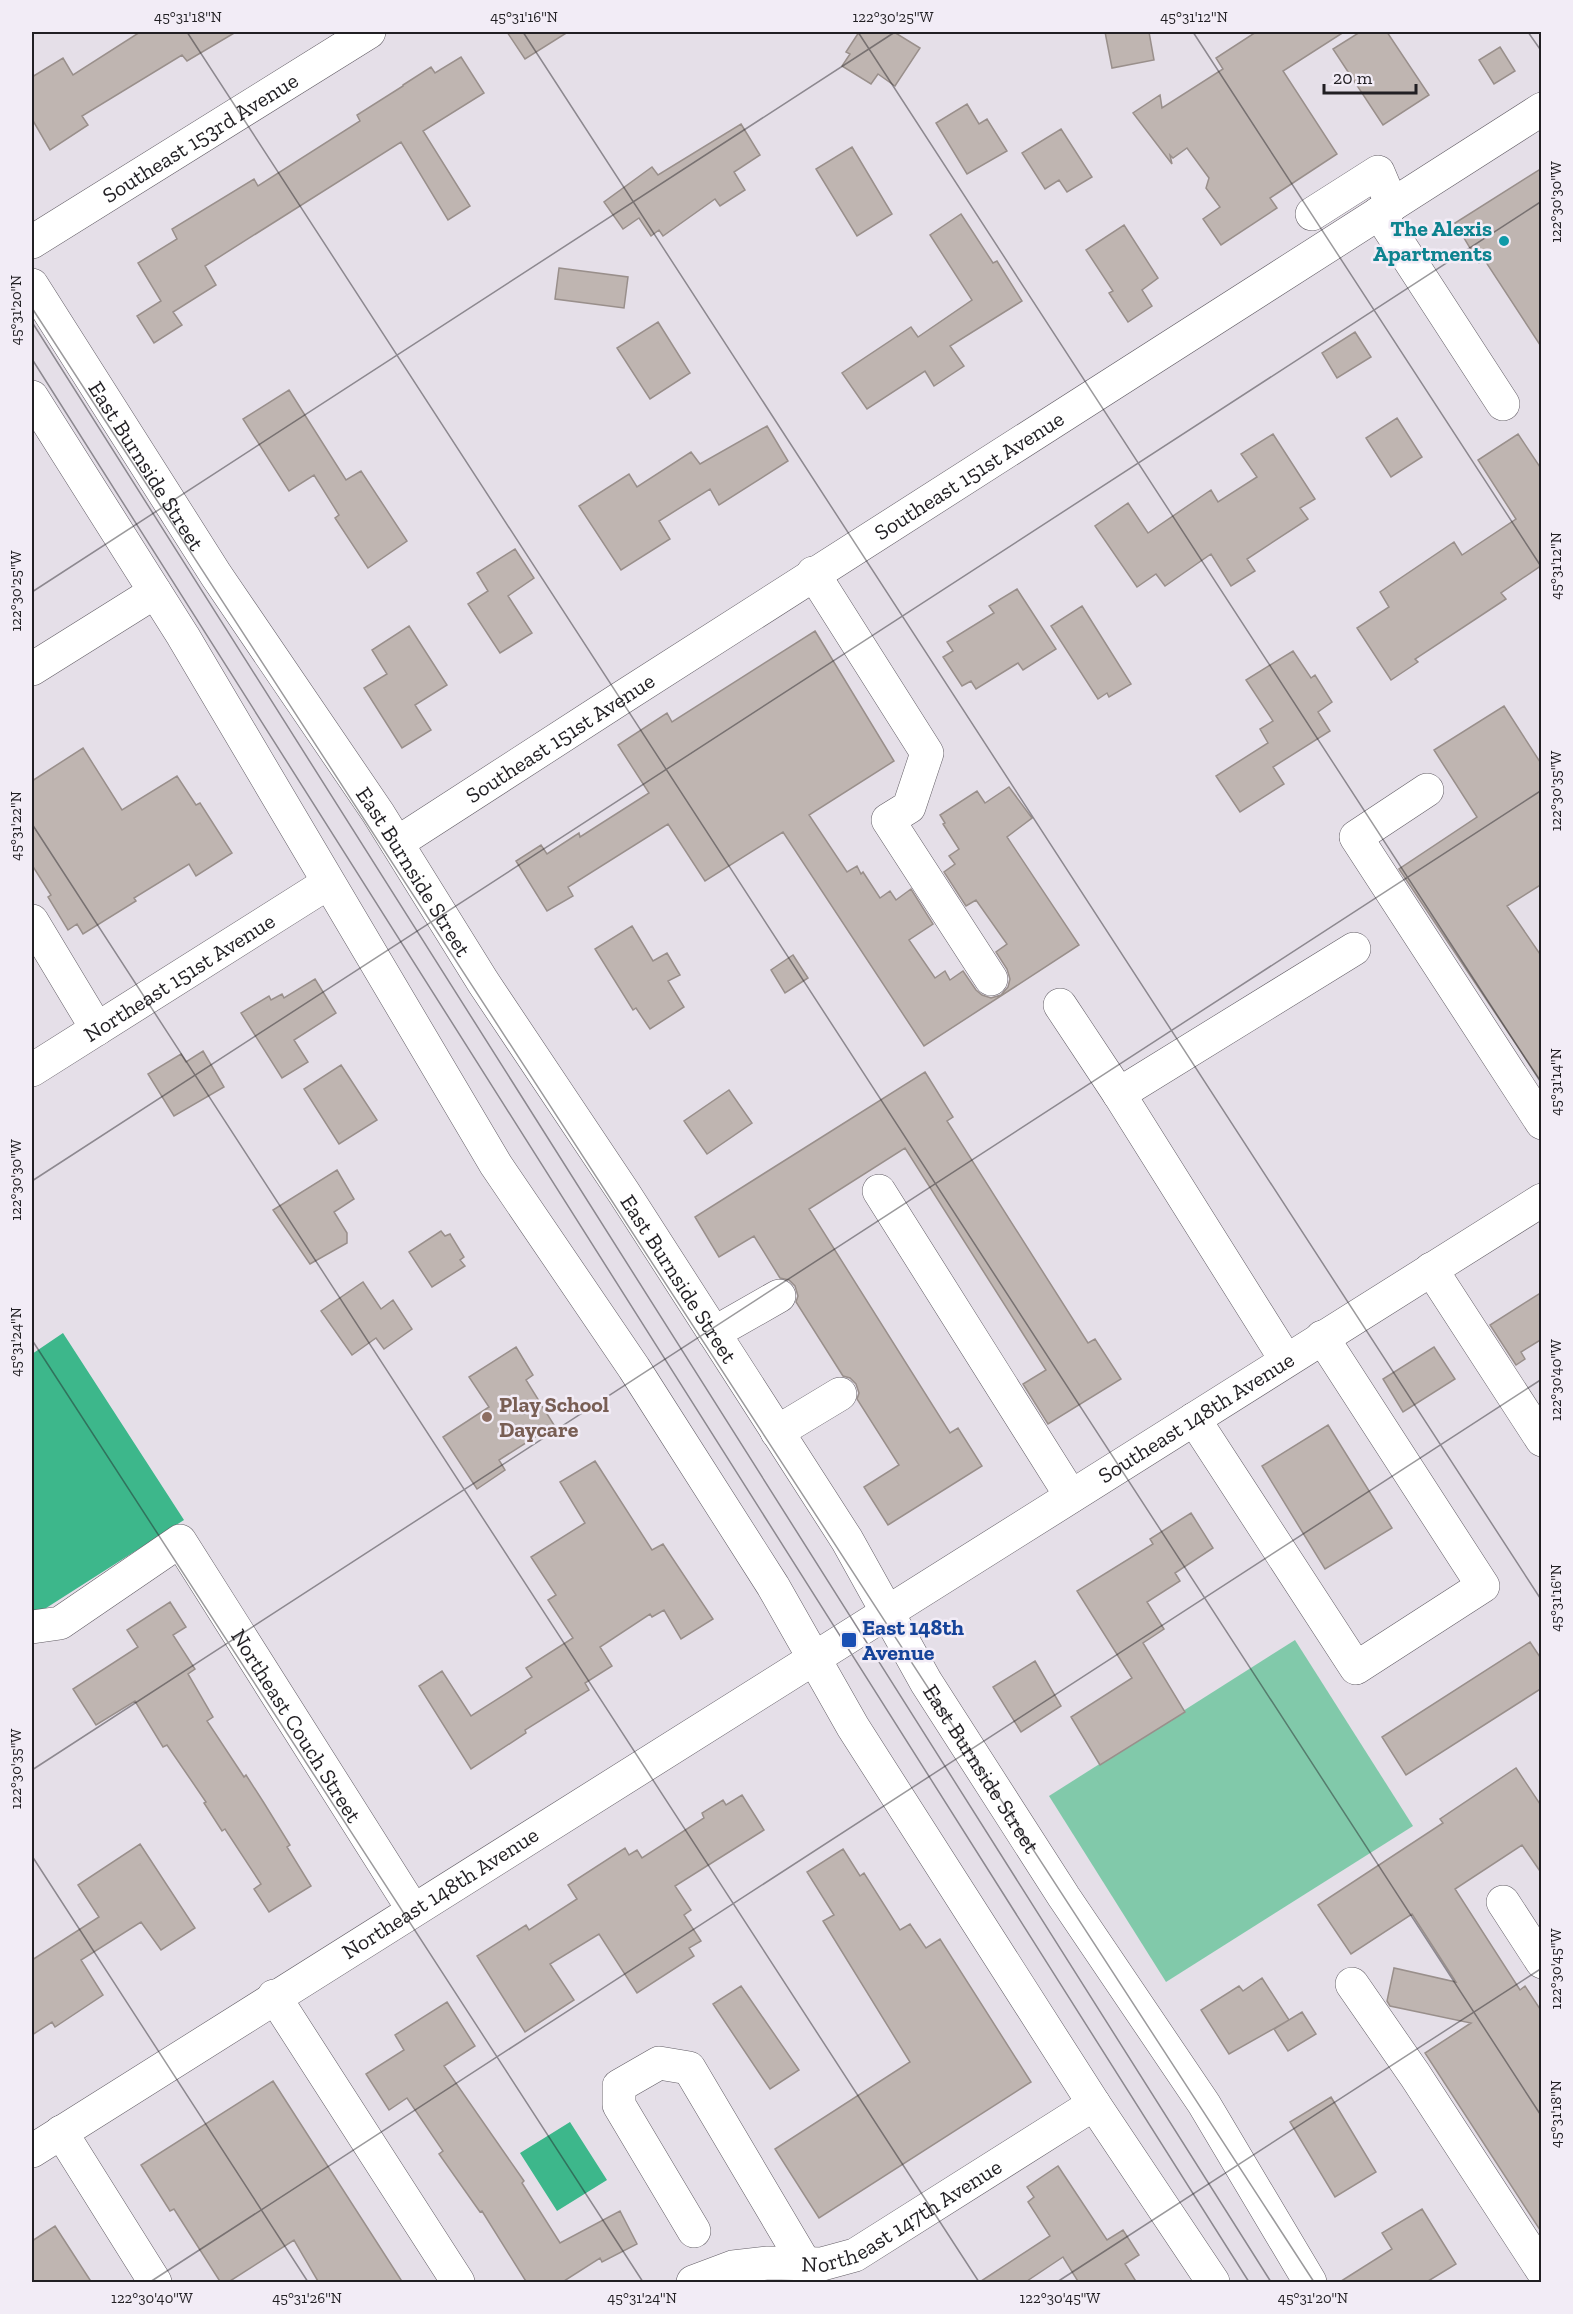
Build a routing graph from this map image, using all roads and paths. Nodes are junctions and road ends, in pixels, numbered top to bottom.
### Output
1 (369, 32) edge
2 (1542, 109) edge
3 (1386, 209) junction
4 (1312, 214) dead end
5 (32, 242) edge
6 (32, 285) edge
7 (32, 397) edge
8 (1503, 404) dead end
9 (813, 573) junction
10 (154, 592) junction
11 (36, 658) edge
12 (1427, 790) dead end
13 (397, 843) junction
14 (328, 883) junction
15 (32, 921) edge
16 (1354, 949) dead end
17 (991, 979) dead end
18 (1060, 1005) dead end
19 (98, 1029) junction
20 (32, 1070) edge
21 (1119, 1094) junction
22 (1542, 1123) edge
23 (879, 1191) dead end
24 (1542, 1200) edge
25 (1431, 1269) junction
26 (779, 1296) dead end
27 (714, 1334) junction
28 (1322, 1338) junction
29 (1286, 1360) junction
30 (840, 1394) dead end
31 (1194, 1419) junction
32 (777, 1432) junction
33 (1542, 1440) edge
34 (1071, 1496) junction
35 (886, 1610) junction
36 (32, 1628) edge
37 (850, 1634) joint
38 (813, 1657) junction
39 (1503, 1902) dead end
40 (412, 1908) junction
41 (1542, 1962) edge
42 (1352, 1984) dead end
43 (274, 1996) junction
44 (1094, 2104) junction
45 (61, 2132) junction
46 (32, 2151) edge
47 (694, 2231) dead end
48 (805, 2264) junction
49 (1542, 2270) edge
50 (155, 2283) edge
51 (458, 2283) edge
52 (693, 2283) edge
53 (1213, 2283) edge
54 (1310, 2283) edge

1 - 5 street, Southeast 153rd Avenue
2 - 3 street, Southeast 151st Avenue
3 - 4 street
3 - 8 street
3 - 9 street, Southeast 151st Avenue
6 - 13 street, East Burnside Street
7 - 10 street
9 - 13 street, Southeast 151st Avenue
9 - 17 street
10 - 11 street
10 - 14 street
12 - 22 street
13 - 27 street, East Burnside Street
14 - 19 street, Northeast 151st Avenue
14 - 38 street
15 - 19 street
16 - 21 street
18 - 21 street
19 - 20 street, Northeast 151st Avenue
21 - 29 street
23 - 34 street
24 - 25 street, Southeast 148th Avenue
25 - 28 street, Southeast 148th Avenue
25 - 33 street
26 - 27 street
27 - 32 street, East Burnside Street
28 - 29 street, Southeast 148th Avenue
28 - 31 street
29 - 31 street, Southeast 148th Avenue
30 - 32 street
31 - 34 street, Southeast 148th Avenue
32 - 35 street, East Burnside Street
34 - 35 street, Southeast 148th Avenue
35 - 37 street, Southeast 148th Avenue
35 - 54 street, East Burnside Street
36 - 40 street, Northeast Couch Street
37 - 38 street, Northeast 148th Avenue
38 - 40 street, Northeast 148th Avenue
38 - 44 street
39 - 41 street
40 - 43 street, Northeast 148th Avenue
42 - 49 street
43 - 45 street, Northeast 148th Avenue
43 - 51 street
44 - 48 street, Northeast 147th Avenue
44 - 53 street
45 - 46 street, Northeast 148th Avenue
45 - 50 street
47 - 48 street
48 - 52 street, Northeast 147th Avenue

